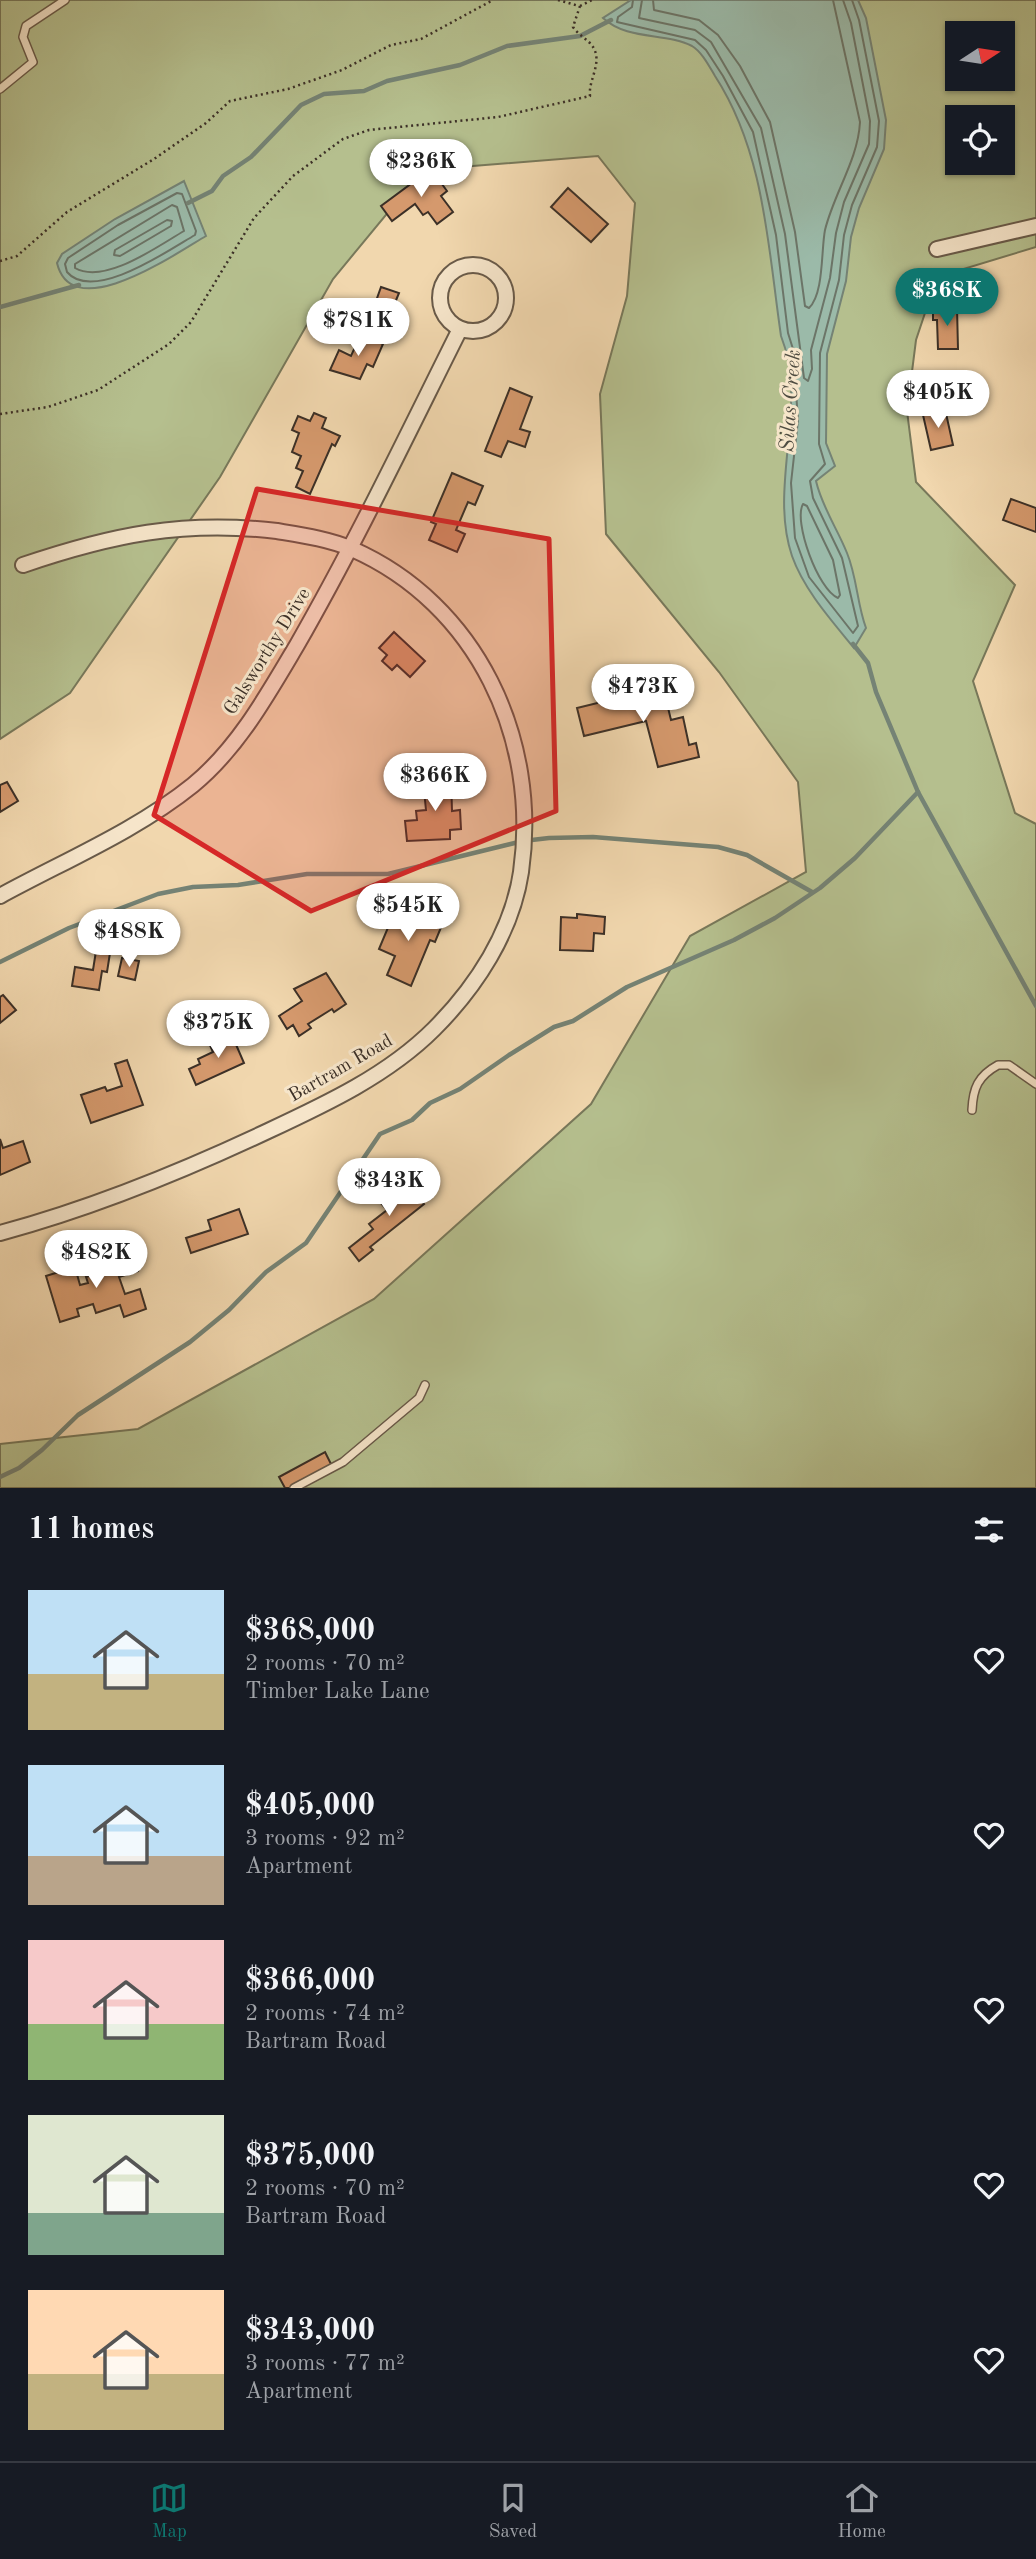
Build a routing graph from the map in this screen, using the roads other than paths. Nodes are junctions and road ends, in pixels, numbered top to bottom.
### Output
1 (65, 0) edge
2 (0, 89) edge
3 (1036, 226) edge
4 (937, 249) dead end
5 (460, 329) junction
6 (350, 548) junction
7 (23, 565) dead end
8 (0, 896) edge
9 (1036, 1084) edge
10 (972, 1110) dead end
11 (0, 1233) edge
12 (425, 1385) dead end
13 (294, 1488) edge

1 - 2 lane
3 - 4 street
5 - 5 street
5 - 6 street, Galsworthy Drive
6 - 7 street, Bartram Road
6 - 8 street, Galsworthy Drive
6 - 11 street, Bartram Road
9 - 10 lane
12 - 13 lane

